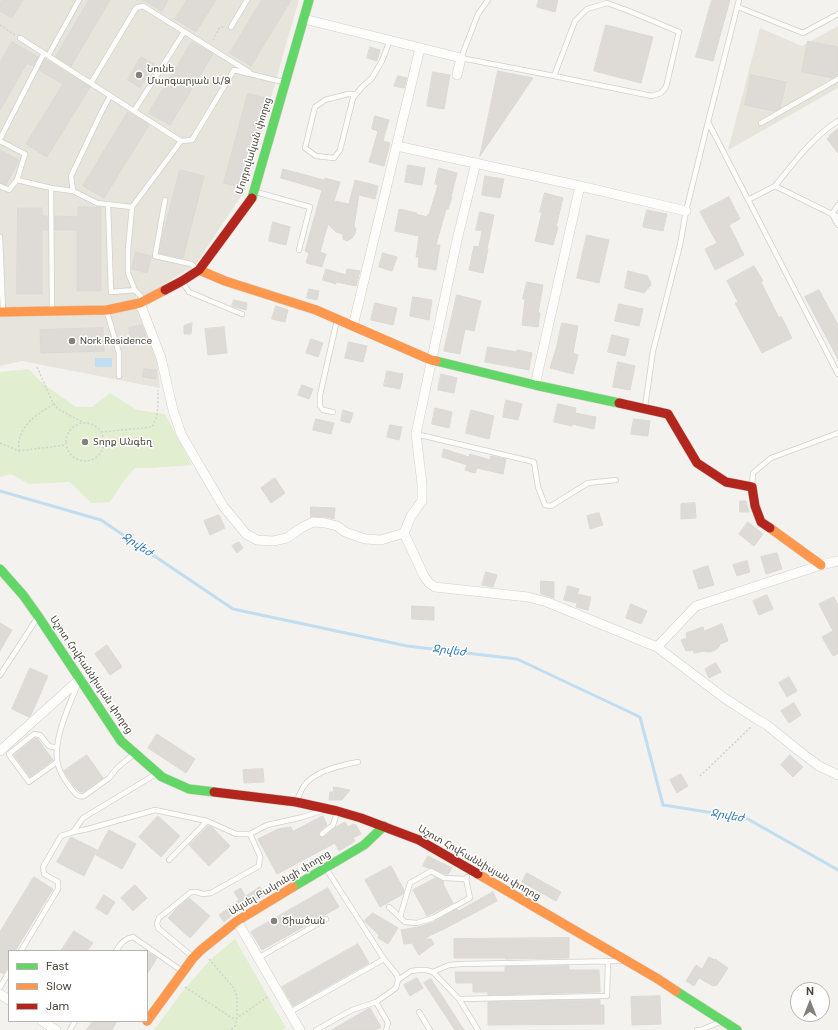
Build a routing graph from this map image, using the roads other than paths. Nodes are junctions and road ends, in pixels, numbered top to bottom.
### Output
1 (79, 0) edge
2 (247, 0) edge
3 (309, 0) edge
4 (488, 0) edge
5 (739, 0) edge
6 (738, 7) junction
7 (838, 14) edge
8 (304, 19) junction
9 (231, 27) road end
10 (184, 32) junction
11 (20, 38) road end
12 (390, 40) junction
13 (420, 48) junction
14 (46, 55) junction
15 (461, 58) junction
16 (254, 75) junction
17 (457, 75) dead end
18 (554, 76) junction
19 (838, 79) edge
20 (285, 82) junction
21 (91, 83) junction
22 (356, 94) junction
23 (110, 96) junction
24 (134, 111) junction
25 (838, 121) edge
26 (708, 122) junction
27 (761, 123) dead end
28 (0, 140) edge
29 (181, 140) junction
30 (397, 146) junction
31 (476, 163) junction
32 (18, 180) junction
33 (0, 186) edge
34 (580, 186) junction
35 (775, 186) junction
36 (51, 188) junction
37 (73, 191) junction
38 (254, 192) junction
39 (165, 200) dead end
40 (748, 200) junction
41 (108, 204) junction
42 (838, 205) edge
43 (132, 207) junction
44 (686, 211) junction
45 (832, 214) junction
46 (838, 217) edge
47 (838, 225) edge
48 (0, 237) edge
49 (299, 250) dead end
50 (199, 270) junction
51 (182, 281) junction
52 (135, 290) junction
53 (143, 302) junction
54 (107, 310) junction
55 (52, 311) junction
56 (1, 312) edge
57 (242, 314) dead end
58 (337, 319) junction
59 (353, 326) junction
60 (431, 360) junction
61 (838, 374) edge
62 (119, 376) dead end
63 (536, 385) junction
64 (645, 409) junction
65 (333, 412) dead end
66 (838, 433) edge
67 (416, 434) junction
68 (616, 480) dead end
69 (752, 487) junction
70 (404, 534) junction
71 (837, 563) edge
72 (821, 565) junction
73 (0, 569) edge
74 (38, 616) junction
75 (657, 646) junction
76 (0, 675) edge
77 (80, 679) junction
78 (57, 748) junction
79 (0, 751) edge
80 (134, 753) junction
81 (57, 762) junction
82 (358, 762) dead end
83 (158, 773) junction
84 (838, 775) edge
85 (296, 802) junction
86 (326, 809) junction
87 (337, 811) junction
88 (207, 821) junction
89 (384, 826) junction
90 (74, 832) junction
91 (250, 834) junction
92 (322, 834) dead end
93 (169, 860) dead end
94 (326, 868) junction
95 (468, 874) junction
96 (389, 907) dead end
97 (400, 917) junction
98 (326, 919) dead end
99 (237, 921) junction
100 (22, 950) edge
101 (117, 950) edge
102 (193, 958) junction
103 (258, 958) junction
104 (384, 959) junction
105 (608, 961) junction
106 (628, 961) junction
107 (183, 972) junction
108 (433, 972) junction
109 (8, 974) edge
110 (398, 980) junction
111 (0, 987) edge
112 (459, 999) junction
113 (376, 1002) junction
114 (290, 1012) junction
115 (419, 1012) dead end
116 (148, 1020) edge
117 (722, 1021) junction
118 (46, 1022) edge
119 (146, 1022) edge
120 (56, 1030) edge
121 (140, 1030) edge
122 (300, 1030) edge
123 (316, 1030) edge
124 (386, 1030) edge
125 (430, 1030) edge
126 (478, 1030) edge
127 (697, 1030) edge
128 (737, 1030) edge

1 - 14 lane
2 - 9 lane
3 - 8 street, Մոլդովական փողոց
4 - 15 lane
5 - 6 lane
6 - 7 lane
6 - 26 lane
8 - 12 street
8 - 20 street, Մոլդովական փողոց
10 - 16 lane
10 - 21 lane
10 - 24 lane
11 - 14 lane
12 - 13 street
12 - 22 lane
13 - 15 street
13 - 30 street
14 - 21 lane
14 - 28 lane
15 - 17 street
15 - 18 lane
16 - 20 lane
16 - 29 lane
18 - 18 lane
19 - 27 lane
20 - 38 street, Մոլդովական փողոց
21 - 23 lane
22 - 22 lane
23 - 24 lane
23 - 37 lane
24 - 29 lane
25 - 35 lane
26 - 40 lane
26 - 44 lane
28 - 32 lane
29 - 43 lane
30 - 31 street
30 - 59 street
31 - 34 street
31 - 60 street
32 - 33 lane
32 - 36 lane
34 - 44 street
34 - 63 street
35 - 40 lane
35 - 45 lane
36 - 37 lane
36 - 55 lane
37 - 41 lane
38 - 49 lane
38 - 50 street, Մոլդովական փողոց
39 - 50 lane
40 - 61 lane
41 - 43 lane
41 - 52 lane
42 - 45 lane
43 - 52 lane
44 - 64 lane
45 - 46 lane
45 - 47 lane
48 - 56 lane
50 - 51 street, Մոլդովական փողոց
50 - 58 street
51 - 53 street, Մոլդովական փողոց
51 - 57 lane
52 - 53 lane
53 - 54 street, Մոլդովական փողոց
53 - 70 street
54 - 55 street, Մոլդովական փողոց
54 - 62 lane
55 - 56 street, Մոլդովական փողոց
58 - 59 street
58 - 65 lane
59 - 60 street
60 - 63 street
60 - 67 street
63 - 64 street
64 - 69 street
66 - 69 lane
67 - 68 lane
67 - 70 street
69 - 72 street
70 - 75 street
71 - 72 street
72 - 75 street
73 - 74 street, Աշոտ Հովհաննիսյան փողոց
74 - 76 lane
74 - 77 street, Աշոտ Հովհաննիսյան փողոց
75 - 84 street
77 - 78 lane
77 - 79 street
77 - 80 street, Աշոտ Հովհաննիսյան փողոց
78 - 81 lane
78 - 81 lane
80 - 81 lane
80 - 83 street, Աշոտ Հովհաննիսյան փողոց
82 - 85 lane
83 - 85 street, Աշոտ Հովհաննիսյան փողոց
83 - 90 lane
85 - 86 street, Աշոտ Հովհաննիսյան փողոց
86 - 87 street, Աշոտ Հովհաննիսյան փողոց
86 - 91 lane
87 - 89 street, Աշոտ Հովհաննիսյան փողոց
87 - 92 lane
88 - 90 lane
88 - 91 lane
88 - 93 lane
89 - 94 street, Ակսել Բակունցի փողոց
89 - 95 street, Աշոտ Հովհաննիսյան փողոց
90 - 100 lane
91 - 102 lane
94 - 99 street, Ակսել Բակունցի փողոց
94 - 104 lane
95 - 97 lane
95 - 97 lane
95 - 106 street, Աշոտ Հովհաննիսյան փողոց
96 - 97 lane
98 - 103 lane
99 - 102 street, Ակսել Բակունցի փողոց
99 - 103 street
101 - 107 lane
102 - 107 street, Ակսել Բակունցի փողոց
103 - 114 street
104 - 110 lane
104 - 114 lane
105 - 106 lane
105 - 108 lane
105 - 112 lane
106 - 117 street, Աշոտ Հովհաննիսյան փողոց
107 - 116 street, Ակսել Բակունցի փողոց
108 - 110 lane
108 - 112 lane
109 - 111 lane
110 - 113 lane
112 - 126 lane
113 - 123 lane
113 - 124 lane
114 - 122 street
115 - 125 lane
117 - 127 lane
117 - 128 street, Աշոտ Հովհաննիսյան փողոց
118 - 120 street
119 - 121 street, Ակսել Բակունցի փողոց

